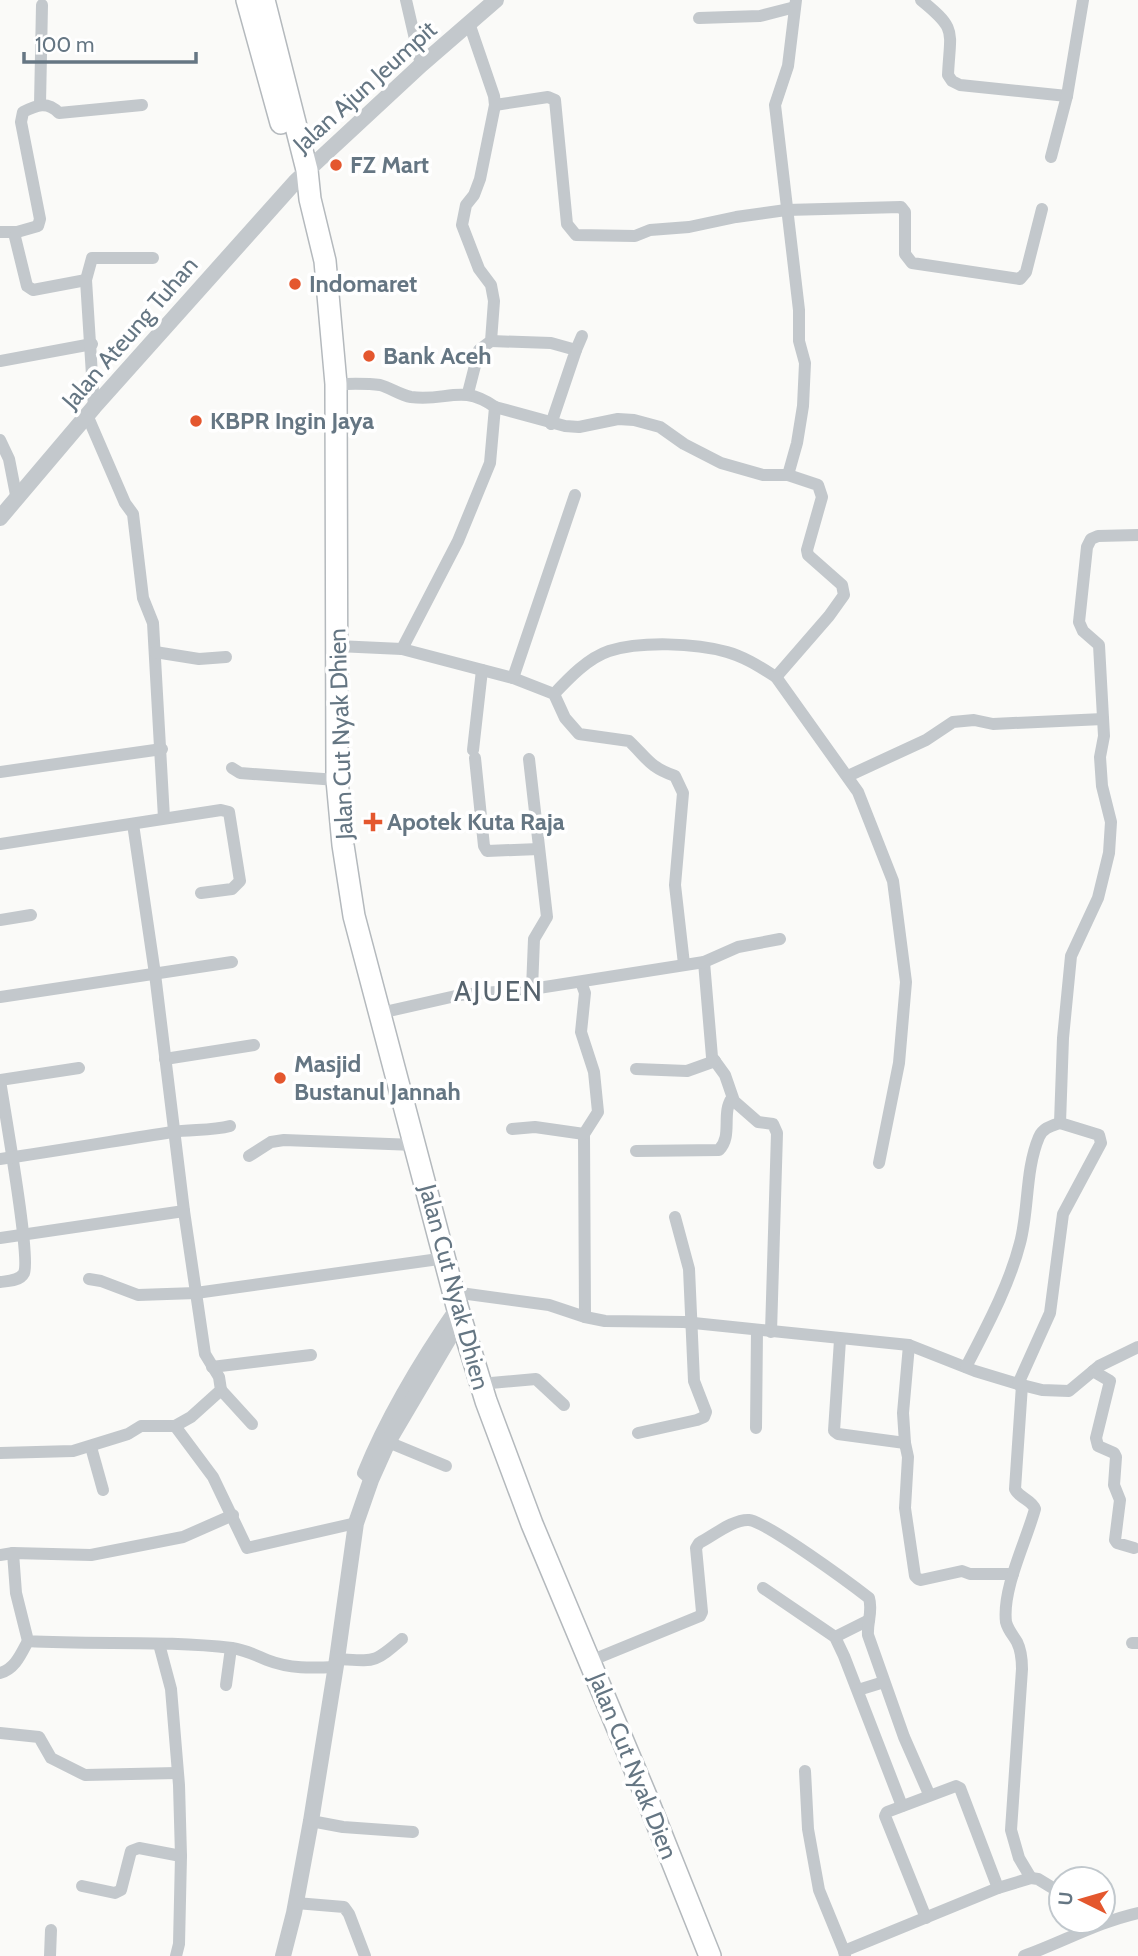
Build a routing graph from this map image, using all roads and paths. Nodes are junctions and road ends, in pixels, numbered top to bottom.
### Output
1 (247, 0) edge
2 (264, 0) edge
3 (406, 0) edge
4 (496, 0) edge
5 (921, 0) edge
6 (1083, 0) edge
7 (796, 4) edge
8 (42, 5) dead end
9 (699, 18) dead end
10 (469, 23) junction
11 (421, 65) junction
12 (1067, 96) junction
13 (40, 104) junction
14 (142, 105) dead end
15 (495, 105) junction
16 (1051, 157) dead end
17 (302, 176) junction
18 (1042, 209) dead end
19 (786, 210) junction
20 (0, 232) edge
21 (17, 232) junction
22 (153, 258) dead end
23 (86, 280) junction
24 (582, 335) dead end
25 (491, 341) junction
26 (92, 344) junction
27 (576, 351) junction
28 (0, 361) edge
29 (336, 384) junction
30 (468, 393) junction
31 (495, 407) junction
32 (90, 412) junction
33 (551, 424) junction
34 (0, 440) edge
35 (788, 475) junction
36 (575, 495) dead end
37 (17, 500) junction
38 (0, 518) edge
39 (1138, 535) edge
40 (337, 646) junction
41 (402, 649) junction
42 (155, 652) junction
43 (226, 657) dead end
44 (482, 670) junction
45 (776, 677) junction
46 (513, 678) junction
47 (554, 694) junction
48 (1103, 719) junction
49 (162, 749) junction
50 (528, 760) dead end
51 (232, 768) dead end
52 (0, 772) edge
53 (848, 776) junction
54 (337, 780) junction
55 (164, 818) junction
56 (133, 824) junction
57 (0, 844) edge
58 (539, 849) junction
59 (201, 893) dead end
60 (31, 915) dead end
61 (0, 920) edge
62 (780, 939) dead end
63 (232, 962) dead end
64 (704, 962) junction
65 (684, 964) junction
66 (155, 974) junction
67 (581, 982) junction
68 (532, 989) junction
69 (0, 997) edge
70 (380, 1013) junction
71 (254, 1045) dead end
72 (165, 1059) junction
73 (715, 1062) junction
74 (79, 1068) dead end
75 (636, 1069) dead end
76 (0, 1080) edge
77 (732, 1098) junction
78 (1060, 1123) junction
79 (230, 1126) dead end
80 (512, 1129) dead end
81 (174, 1132) junction
82 (584, 1134) junction
83 (415, 1145) junction
84 (636, 1152) dead end
85 (249, 1156) dead end
86 (6, 1159) edge
87 (879, 1163) dead end
88 (184, 1211) junction
89 (675, 1217) dead end
90 (23, 1235) junction
91 (0, 1238) edge
92 (446, 1258) junction
93 (89, 1279) dead end
94 (0, 1283) edge
95 (196, 1293) junction
96 (457, 1305) junction
97 (584, 1317) junction
98 (693, 1323) junction
99 (757, 1330) junction
100 (771, 1332) junction
101 (840, 1340) junction
102 (909, 1345) junction
103 (1138, 1347) edge
104 (311, 1355) dead end
105 (212, 1367) junction
106 (966, 1367) junction
107 (1093, 1371) junction
108 (480, 1384) junction
109 (1020, 1385) junction
110 (221, 1390) junction
111 (564, 1405) dead end
112 (395, 1418) junction
113 (252, 1424) dead end
114 (175, 1426) junction
115 (756, 1428) dead end
116 (638, 1433) dead end
117 (388, 1442) junction
118 (905, 1443) junction
119 (91, 1447) junction
120 (0, 1453) edge
121 (446, 1466) dead end
122 (367, 1478) junction
123 (103, 1490) dead end
124 (233, 1516) junction
125 (356, 1523) junction
126 (1134, 1548) dead end
127 (7, 1554) edge
128 (1013, 1574) junction
129 (554, 1576) joint
130 (763, 1588) dead end
131 (869, 1620) junction
132 (835, 1637) junction
133 (402, 1639) dead end
134 (28, 1642) junction
135 (159, 1644) junction
136 (231, 1648) junction
137 (590, 1661) junction
138 (337, 1663) junction
139 (0, 1673) edge
140 (884, 1682) junction
141 (226, 1685) dead end
142 (858, 1690) junction
143 (0, 1733) edge
144 (904, 1737) junction
145 (879, 1746) junction
146 (805, 1771) dead end
147 (177, 1773) junction
148 (929, 1794) junction
149 (902, 1806) junction
150 (311, 1821) junction
151 (413, 1832) dead end
152 (181, 1856) junction
153 (1031, 1878) junction
154 (1047, 1884) edge
155 (82, 1886) dead end
156 (998, 1888) junction
157 (296, 1903) junction
158 (1138, 1913) edge
159 (926, 1918) junction
160 (1117, 1918) edge
161 (51, 1930) dead end
162 (1075, 1935) edge
163 (844, 1953) edge
164 (50, 1956) edge
165 (176, 1956) edge
166 (283, 1956) edge
167 (365, 1956) edge
168 (710, 1956) edge
169 (1024, 1956) edge

1 - 17 highway, Jalan Cut Nyak Dhien
2 - 17 highway, Jalan Cut Nyak Dhien
3 - 11 street
4 - 10 street, Jalan Ajun Jeumpit
5 - 12 street
6 - 12 street
7 - 9 street
7 - 19 street
8 - 13 street
10 - 11 street, Jalan Ajun Jeumpit
10 - 15 street
11 - 17 street, Jalan Ajun Jeumpit
12 - 16 street
13 - 14 street
13 - 21 street
15 - 19 street
15 - 25 street
17 - 29 highway, Jalan Cut Nyak Dhien
17 - 32 street, Jalan Ateung Tuhan
18 - 19 street
19 - 35 street
20 - 21 street
21 - 23 street
22 - 23 street
23 - 26 street
24 - 27 street
25 - 27 street
25 - 30 street
26 - 28 street
26 - 32 street
27 - 33 street
29 - 30 street
29 - 40 highway, Jalan Cut Nyak Dhien
30 - 31 street
31 - 33 street
31 - 41 street
32 - 37 street, Jalan Ateung Tuhan
32 - 42 street
33 - 35 street
34 - 37 street
35 - 45 street
36 - 46 street
37 - 38 street, Jalan Ateung Tuhan
39 - 48 street
40 - 41 street
40 - 54 highway, Jalan Cut Nyak Dhien
41 - 44 street
42 - 43 street
42 - 49 street
44 - 46 street
44 - 58 street
45 - 47 street
45 - 53 street
46 - 47 street
47 - 65 street
48 - 53 street
48 - 78 street
49 - 52 street
49 - 55 street
50 - 58 street
51 - 54 street
53 - 87 street
54 - 70 highway, Jalan Cut Nyak Dhien
55 - 56 street
55 - 59 street
56 - 57 street
56 - 66 street
58 - 68 street
60 - 61 street
62 - 64 street
63 - 66 street
64 - 65 street
64 - 73 street
65 - 67 street
66 - 69 street
66 - 72 street
67 - 68 street
67 - 82 street
68 - 70 street
70 - 83 highway, Jalan Cut Nyak Dhien
71 - 72 street
72 - 81 street
73 - 75 street
73 - 77 street
74 - 76 street
76 - 86 street
77 - 84 street
77 - 100 street
78 - 106 street
78 - 109 street
79 - 81 street
80 - 82 street
81 - 86 street
81 - 88 street
82 - 97 street
83 - 85 street
83 - 92 highway, Jalan Cut Nyak Dhien
86 - 90 street
88 - 90 street
88 - 95 street
89 - 98 street
90 - 91 street
90 - 94 street
92 - 95 street
92 - 96 highway, Jalan Cut Nyak Dhien
93 - 95 street
95 - 105 street
96 - 97 street
96 - 108 highway, Jalan Cut Nyak Dhien
96 - 112 street
97 - 98 street
98 - 99 street
98 - 116 street
99 - 100 street
99 - 115 street
100 - 101 street
101 - 102 street
101 - 118 street
102 - 106 street
102 - 118 street
103 - 107 street
104 - 105 street
105 - 110 street
106 - 109 street
107 - 109 street
107 - 126 street
108 - 111 street
108 - 129 highway, Jalan Cut Nyak Dhien
109 - 128 street
110 - 113 street
110 - 114 street
112 - 117 street
112 - 122 street
114 - 119 street
114 - 124 street
117 - 121 street
117 - 122 street
118 - 128 street
119 - 120 street
119 - 123 street
122 - 125 street
124 - 125 street
124 - 127 street
125 - 138 street
127 - 134 street
128 - 153 street
129 - 137 highway, Jalan Cut Nyak Dien
130 - 132 street
131 - 132 street
131 - 137 street
131 - 140 street
132 - 142 street
133 - 138 street
134 - 135 street
134 - 139 street
135 - 136 street
135 - 147 street
136 - 138 street
136 - 141 street
137 - 168 highway, Jalan Cut Nyak Dien
138 - 150 street
140 - 142 street
140 - 144 street
142 - 145 street
143 - 147 street
144 - 145 street
144 - 148 street
145 - 149 street
146 - 163 street
147 - 152 street
148 - 149 street
148 - 156 street
149 - 159 street
150 - 151 street
150 - 157 street
152 - 155 street
152 - 165 street
153 - 154 street
153 - 156 street
156 - 159 street
157 - 166 street
157 - 167 street
158 - 160 street
159 - 163 street
161 - 164 street
162 - 169 street

